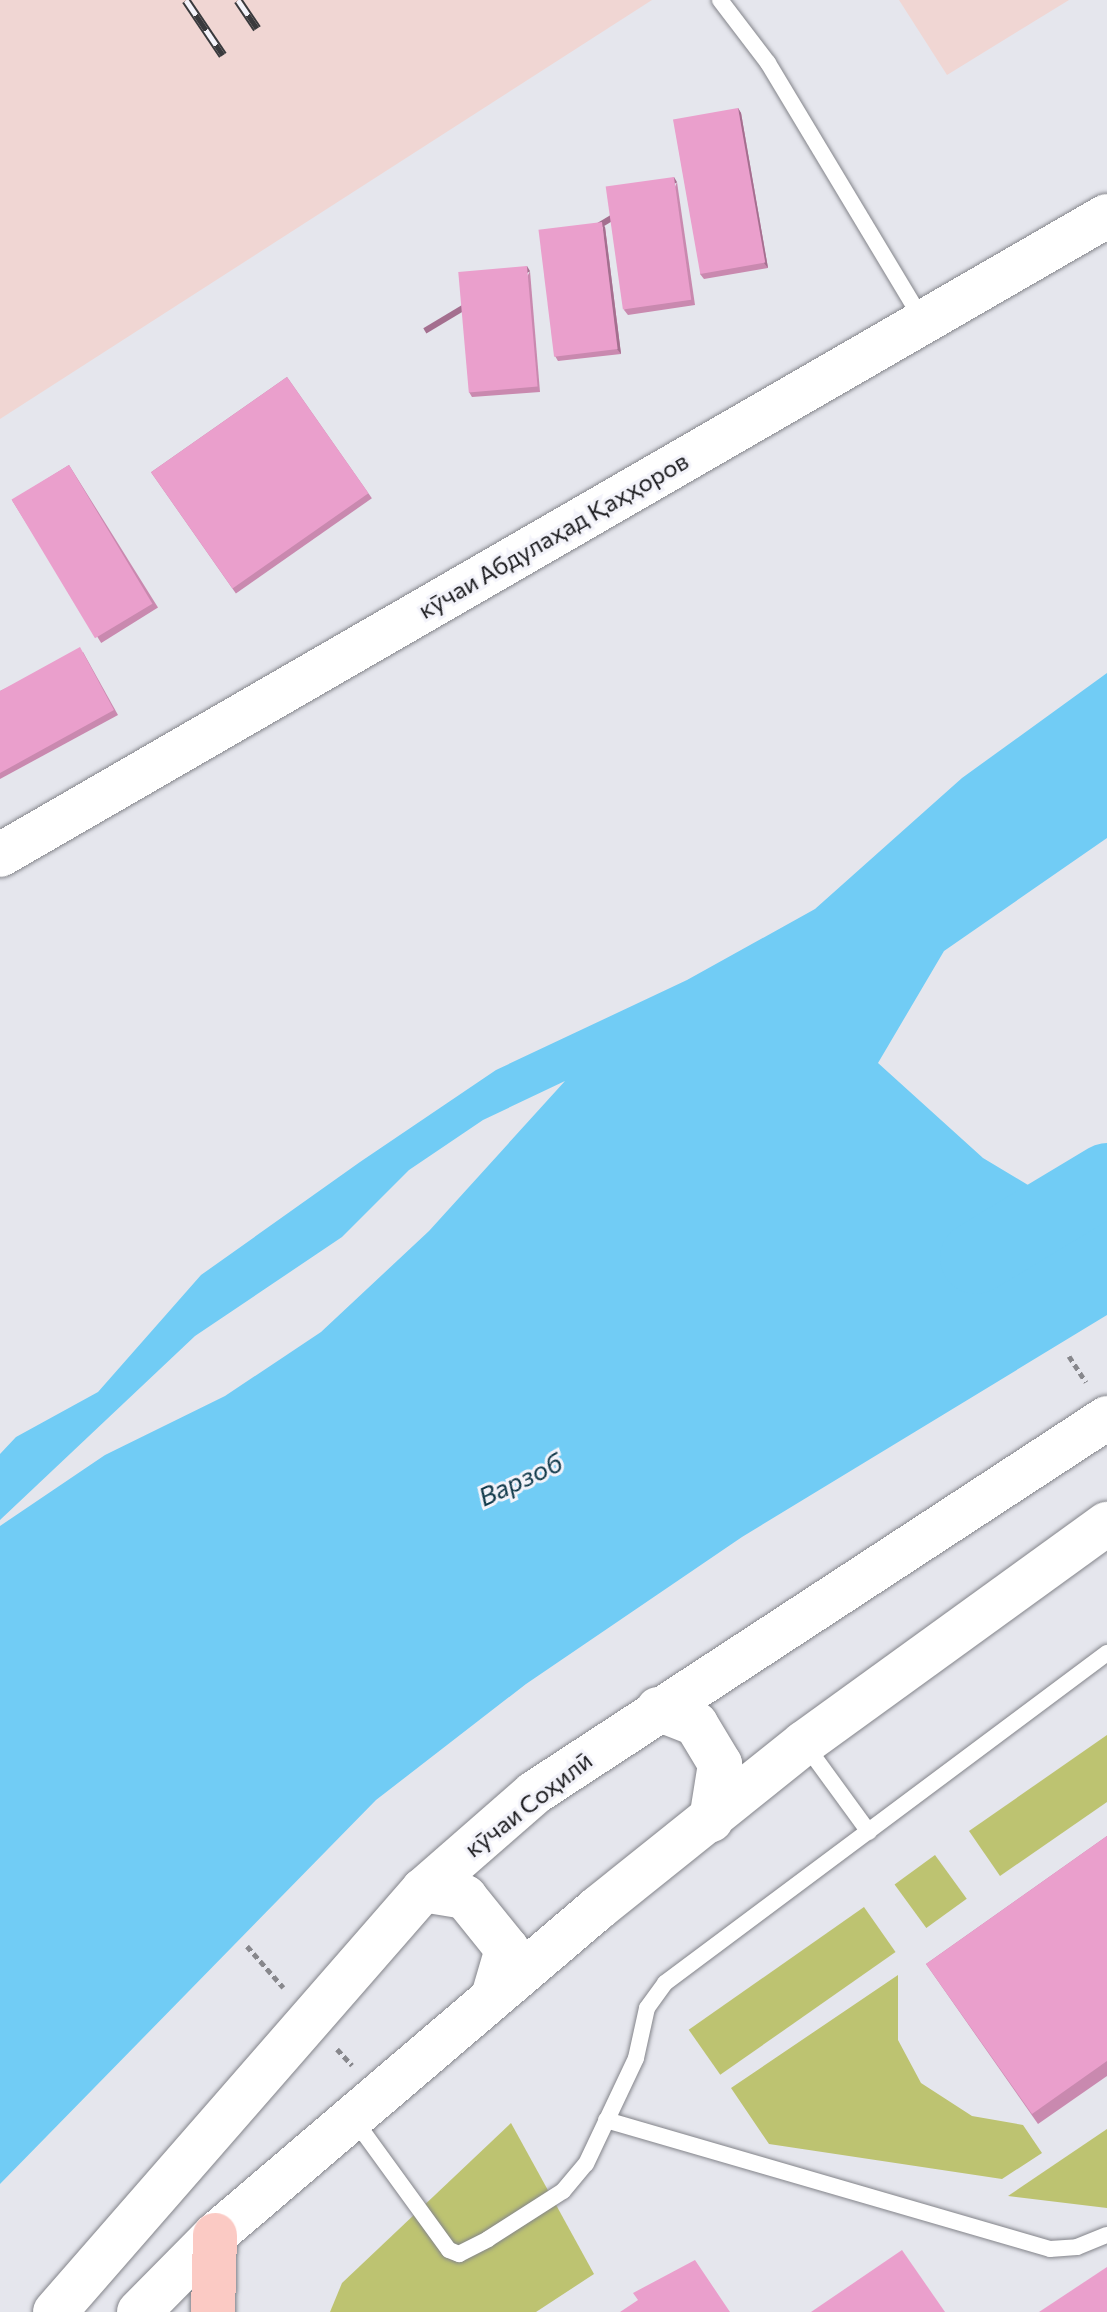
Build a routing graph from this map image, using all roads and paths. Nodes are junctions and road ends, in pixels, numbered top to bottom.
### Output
1 (720, 0) edge
2 (1107, 216) edge
3 (923, 322) junction
4 (0, 855) edge
5 (1107, 1418) edge
6 (1107, 1524) edge
7 (1107, 1653) edge
8 (658, 1709) junction
9 (804, 1743) junction
10 (711, 1820) junction
11 (869, 1832) junction
12 (423, 1890) junction
13 (493, 1997) junction
14 (353, 2118) junction
15 (606, 2120) junction
16 (215, 2235) junction
17 (1107, 2235) edge
18 (55, 2312) edge
19 (139, 2312) edge
20 (213, 2312) edge

1 - 3 lane
2 - 3 main road, кӯчаи Абдулаҳад Қаҳҳоров
3 - 4 main road, кӯчаи Абдулаҳад Қаҳҳоров
5 - 8 main road, кӯчаи Соҳилӣ
6 - 9 main road
7 - 11 lane
8 - 10 main road
8 - 12 main road, кӯчаи Соҳилӣ
9 - 10 main road
9 - 11 lane
10 - 13 main road
11 - 15 lane
12 - 13 main road
12 - 18 main road, кӯчаи Соҳилӣ
13 - 14 main road
14 - 15 lane
14 - 16 main road
15 - 17 lane
16 - 19 main road
16 - 20 highway

